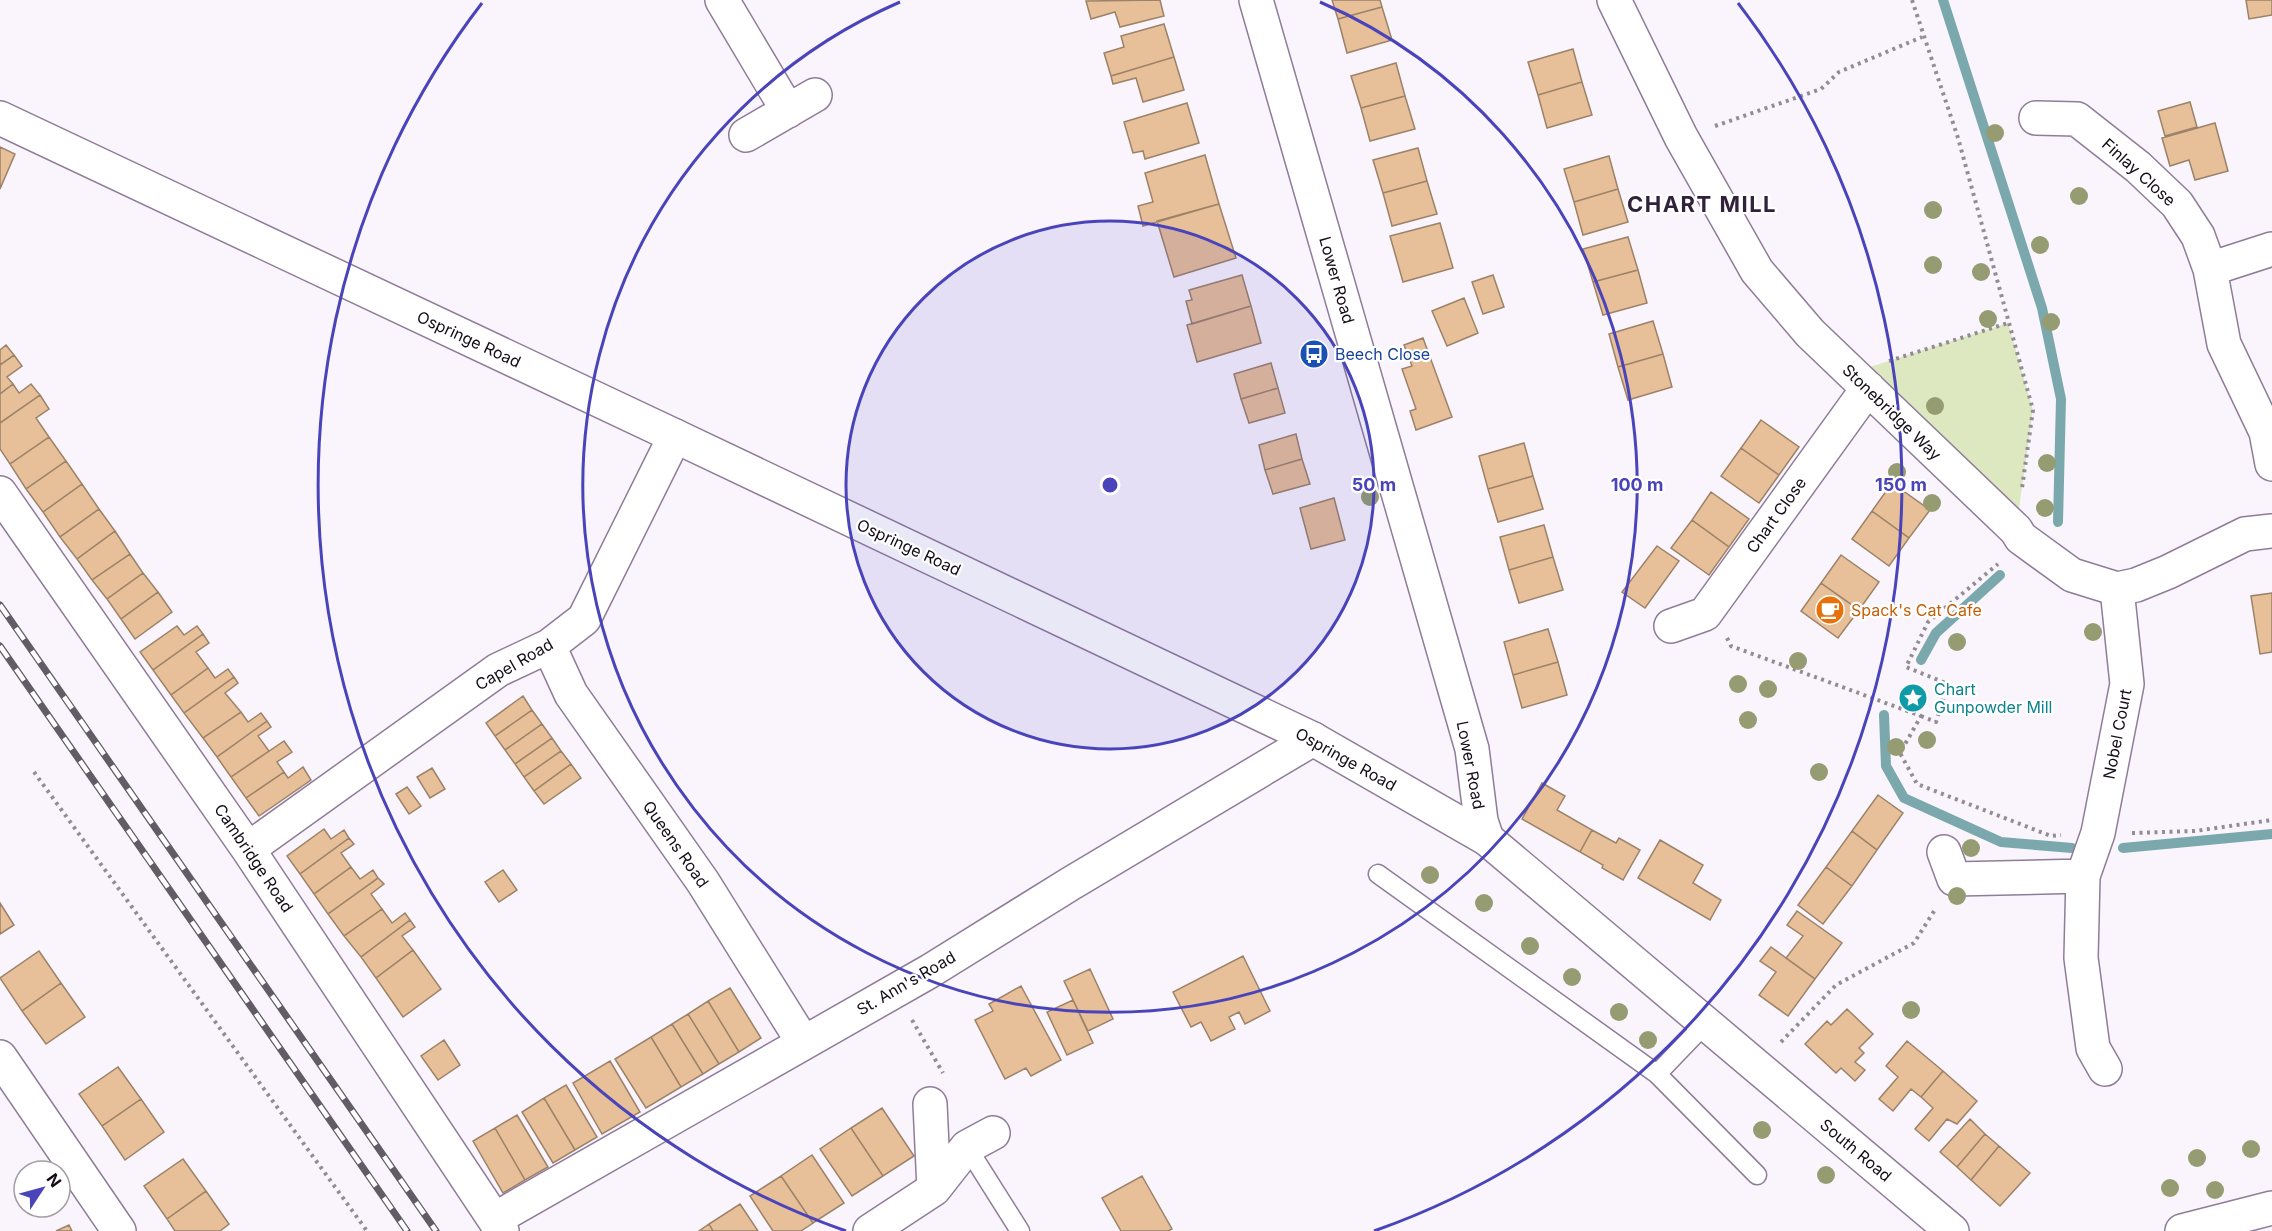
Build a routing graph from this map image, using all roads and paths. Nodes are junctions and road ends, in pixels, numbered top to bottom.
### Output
1 (722, 0) edge
2 (1256, 0) edge
3 (1614, 0) edge
4 (1912, 0) edge
5 (1922, 37) junction
6 (0, 118) edge
7 (2036, 118) dead end
8 (746, 135) dead end
9 (1681, 137) junction
10 (2272, 249) edge
11 (2210, 269) junction
12 (2008, 323) junction
13 (1859, 380) junction
14 (675, 436) junction
15 (2272, 464) edge
16 (0, 493) edge
17 (2272, 531) edge
18 (2018, 534) junction
19 (2117, 589) junction
20 (1704, 614) junction
21 (1671, 626) dead end
22 (549, 646) junction
23 (1921, 716) junction
24 (1313, 739) junction
25 (34, 772) dead end
26 (2272, 820) edge
27 (2098, 833) junction
28 (1487, 839) junction
29 (248, 849) junction
30 (1949, 866) joint
31 (1378, 874) dead end
32 (2083, 876) junction
33 (1705, 1024) junction
34 (803, 1042) junction
35 (0, 1057) edge
36 (1760, 1068) junction
37 (2105, 1069) dead end
38 (1657, 1074) junction
39 (930, 1104) dead end
40 (980, 1140) joint
41 (1757, 1175) dead end
42 (934, 1189) junction
43 (2272, 1208) edge
44 (499, 1226) edge
45 (119, 1231) edge
46 (367, 1231) edge
47 (870, 1231) edge
48 (1020, 1231) edge
49 (1952, 1231) edge
50 (2182, 1231) edge

1 - 8 street
2 - 28 street, Lower Road
3 - 9 street, Stonebridge Way
4 - 5 path
5 - 9 path
5 - 12 path
6 - 14 street, Ospringe Road
7 - 11 street, Finlay Close
9 - 13 street, Stonebridge Way
10 - 11 street
11 - 15 street, Finlay Close
12 - 13 path
12 - 18 path
13 - 18 street, Stonebridge Way
13 - 20 street, Chart Close
14 - 22 street, Capel Road
14 - 24 street, Ospringe Road
16 - 29 street, Cambridge Road
17 - 19 street
18 - 19 street, Stonebridge Way
18 - 23 path
19 - 27 street, Nobel Court
20 - 21 street
20 - 23 path
22 - 29 street, Capel Road
22 - 34 street, Queens Road
23 - 27 path
24 - 28 street, Ospringe Road
24 - 34 street, St. Ann's Road
25 - 46 path
26 - 27 path
27 - 32 street, Nobel Court
28 - 33 street, Ospringe Road
29 - 44 street, Cambridge Road
30 - 32 street
30 - 36 path
31 - 38 lane
32 - 37 street, Nobel Court
33 - 36 street, Ospringe Road
33 - 38 lane
34 - 44 street, St. Ann's Road
35 - 45 street
36 - 49 street, South Road
38 - 41 lane
39 - 42 street
40 - 42 street
40 - 48 lane
42 - 47 street
43 - 50 street

